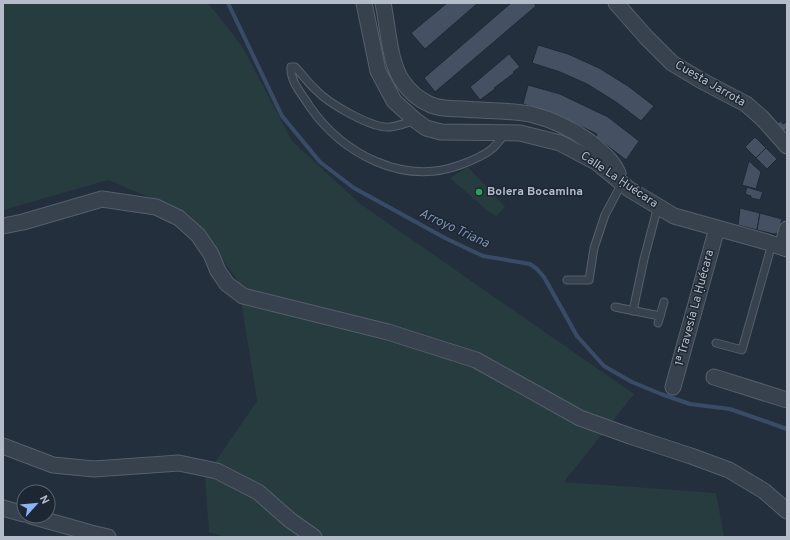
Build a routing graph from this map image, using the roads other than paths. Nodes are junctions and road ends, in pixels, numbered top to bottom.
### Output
1 (364, 3) edge
2 (383, 3) edge
3 (616, 3) edge
4 (415, 120) junction
5 (506, 133) junction
6 (787, 146) edge
7 (622, 182) junction
8 (658, 206) junction
9 (3, 226) edge
10 (717, 228) junction
11 (787, 229) edge
12 (780, 247) edge
13 (567, 280) dead end
14 (664, 302) dead end
15 (615, 307) dead end
16 (634, 311) junction
17 (716, 343) dead end
18 (714, 377) dead end
19 (673, 387) dead end
20 (787, 400) edge
21 (3, 446) edge
22 (3, 508) edge
23 (787, 511) edge
24 (16, 512) edge
25 (56, 523) edge
26 (108, 537) edge
27 (314, 537) edge

1 - 4 street, Calle La Ḥuécara
2 - 7 street
3 - 6 street, Cuesta Jarrota
4 - 5 street, Calle La Ḥuécara
4 - 5 lane
5 - 7 street, Calle La Ḥuécara
7 - 8 street, Calle La Ḥuécara
7 - 13 lane
8 - 10 street, Calle La Ḥuécara
8 - 16 lane
9 - 23 street
10 - 12 street, Calle La Ḥuécara
10 - 19 street, 1ª Travesía La Ḥuécara
11 - 12 street
12 - 17 lane
14 - 16 lane
15 - 16 lane
18 - 20 street
21 - 27 street
22 - 24 street
25 - 26 street

